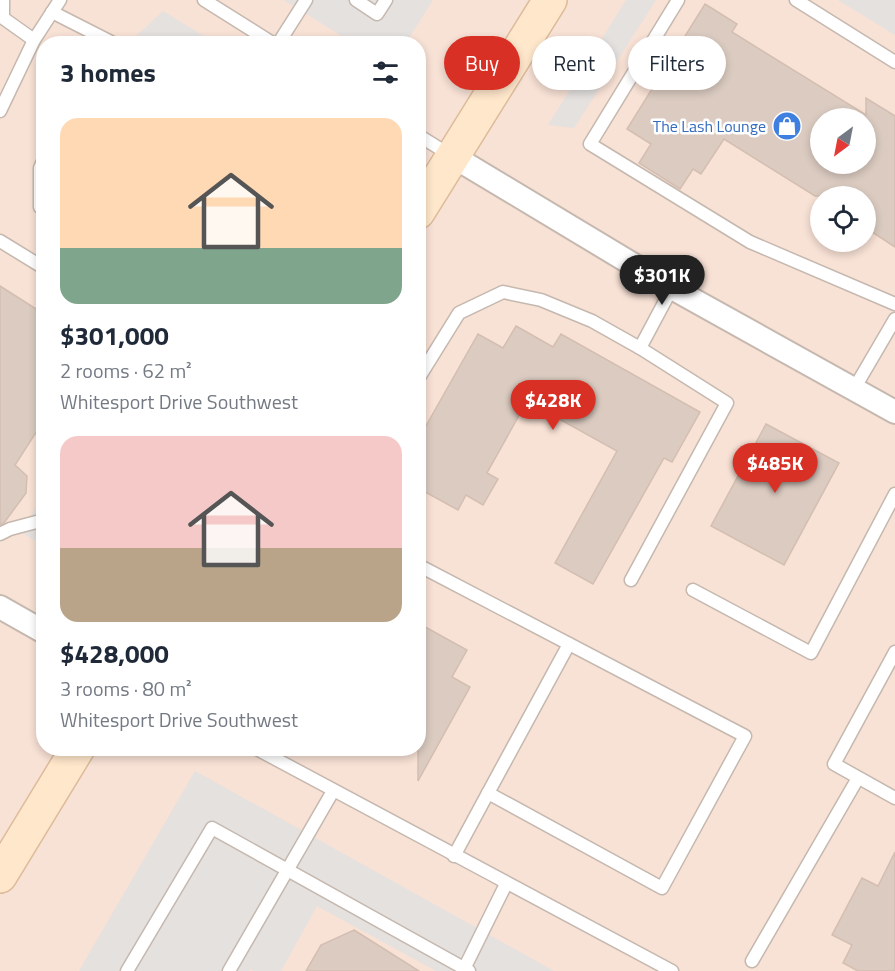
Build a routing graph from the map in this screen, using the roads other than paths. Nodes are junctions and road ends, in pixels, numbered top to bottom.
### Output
1 (3, 0) edge
2 (60, 0) edge
3 (204, 0) edge
4 (306, 0) edge
5 (356, 0) edge
6 (386, 0) edge
7 (550, 0) edge
8 (678, 0) edge
9 (796, 0) edge
10 (52, 12) junction
11 (89, 36) edge
12 (263, 36) edge
13 (281, 36) edge
14 (34, 39) junction
15 (895, 62) edge
16 (0, 111) edge
17 (426, 140) edge
18 (454, 158) junction
19 (426, 200) edge
20 (0, 241) edge
21 (36, 263) edge
22 (672, 288) junction
23 (895, 304) edge
24 (895, 319) edge
25 (640, 348) junction
26 (426, 366) edge
27 (854, 389) junction
28 (895, 412) edge
29 (895, 494) edge
30 (36, 522) edge
31 (0, 534) edge
32 (426, 569) edge
33 (631, 580) dead end
34 (693, 590) dead end
35 (0, 607) edge
36 (36, 627) edge
37 (569, 644) junction
38 (895, 652) edge
39 (73, 756) edge
40 (270, 756) edge
41 (858, 778) junction
42 (333, 791) junction
43 (488, 793) junction
44 (895, 798) edge
45 (454, 856) junction
46 (287, 869) junction
47 (0, 876) edge
48 (506, 884) junction
49 (752, 962) dead end
50 (465, 970) edge
51 (127, 971) edge
52 (229, 971) edge
53 (672, 971) edge

1 - 14 lane
2 - 10 lane
3 - 12 lane
4 - 13 lane
5 - 6 lane
7 - 18 main road
8 - 23 lane
9 - 15 lane
10 - 11 lane
10 - 14 lane
14 - 16 lane
17 - 18 lane
18 - 19 main road
18 - 22 street
20 - 21 lane
22 - 25 lane
22 - 27 street
24 - 27 lane
25 - 26 lane
25 - 33 lane
27 - 28 street
29 - 34 lane
30 - 31 lane
32 - 37 lane
35 - 36 street
37 - 43 lane
37 - 43 lane
38 - 41 lane
39 - 47 main road
40 - 42 lane
41 - 44 lane
41 - 49 lane
42 - 45 lane
42 - 46 lane
43 - 45 lane
45 - 48 lane
46 - 50 lane
46 - 51 lane
46 - 52 lane
48 - 50 lane
48 - 53 lane

